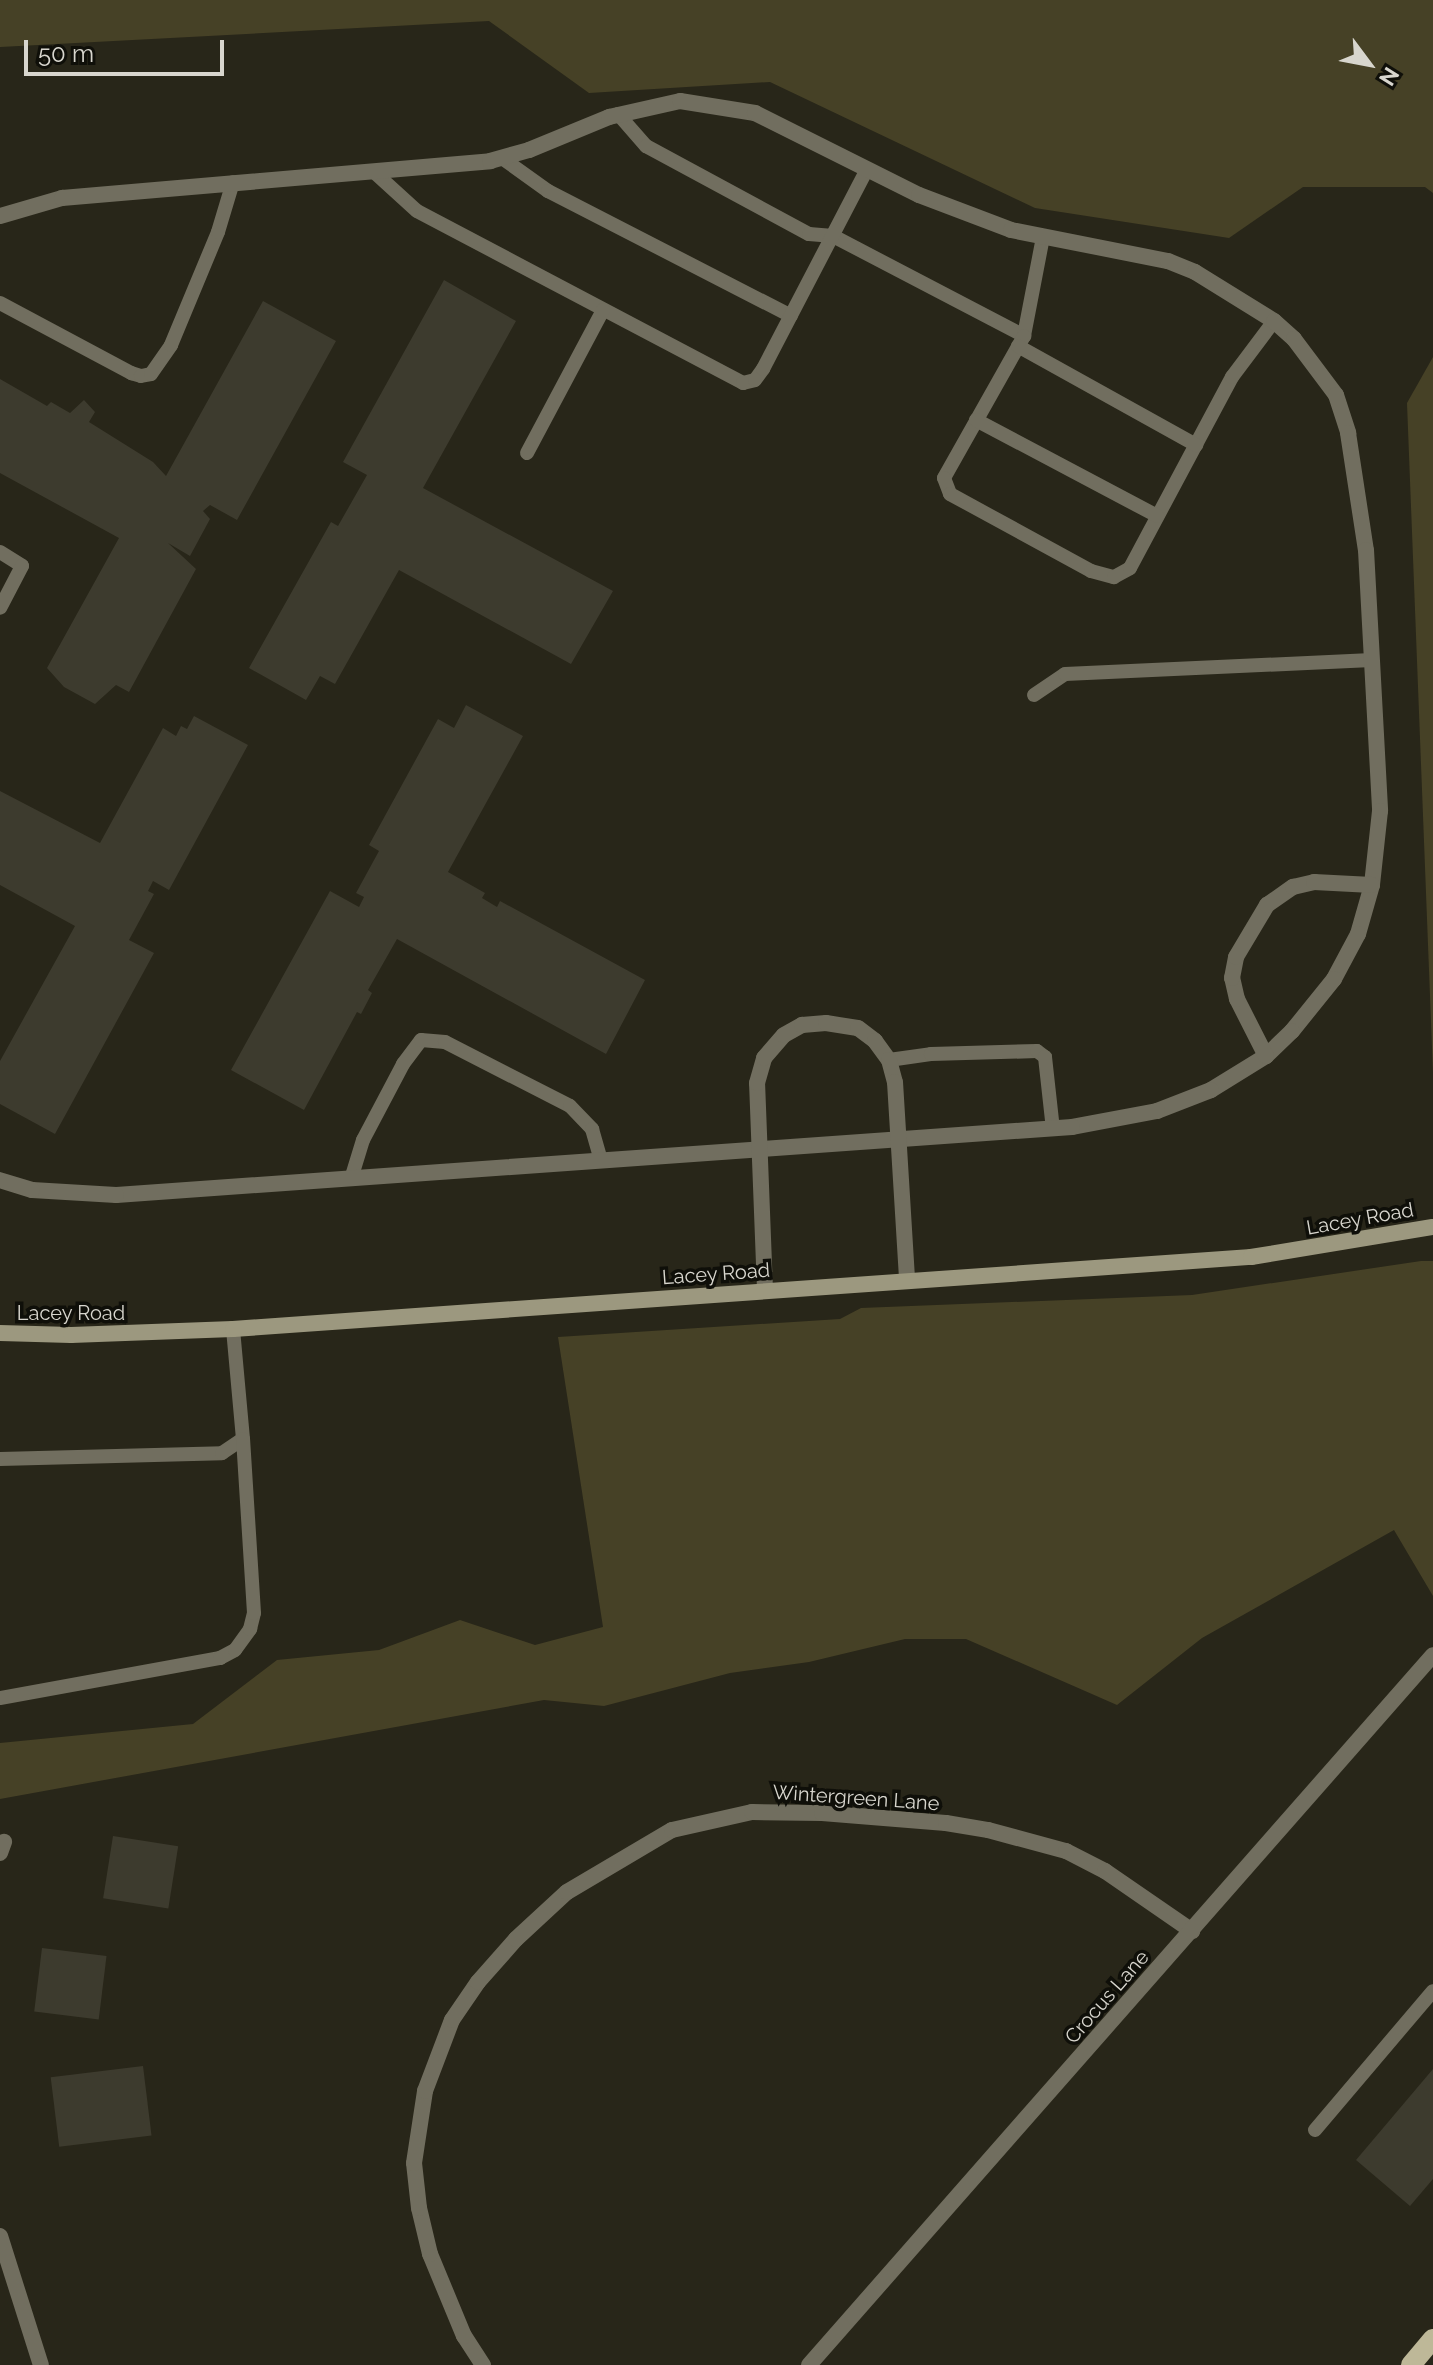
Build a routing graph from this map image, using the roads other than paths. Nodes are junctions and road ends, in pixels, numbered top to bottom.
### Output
1 (618, 114) junction
2 (502, 158) junction
3 (373, 171) junction
4 (866, 171) junction
5 (233, 182) junction
6 (0, 216) edge
7 (833, 236) junction
8 (1043, 237) junction
9 (0, 303) edge
10 (603, 310) junction
11 (791, 316) junction
12 (1274, 321) junction
13 (1021, 341) junction
14 (976, 420) junction
15 (1196, 445) junction
16 (527, 453) dead end
17 (1157, 516) junction
18 (0, 552) edge
19 (0, 608) edge
20 (1372, 660) junction
21 (1034, 695) dead end
22 (1372, 885) junction
23 (1266, 1056) junction
24 (889, 1060) junction
25 (1053, 1129) junction
26 (899, 1140) junction
27 (761, 1150) junction
28 (601, 1160) junction
29 (351, 1179) junction
30 (0, 1180) edge
31 (1433, 1227) edge
32 (907, 1279) junction
33 (765, 1290) junction
34 (233, 1329) junction
35 (0, 1333) edge
36 (243, 1439) junction
37 (0, 1459) edge
38 (1433, 1655) edge
39 (0, 1698) edge
40 (1192, 1931) junction
41 (1433, 1991) edge
42 (1315, 2130) dead end
43 (0, 2236) edge
44 (1433, 2339) edge
45 (41, 2365) edge
46 (483, 2365) edge
47 (809, 2365) edge
48 (1411, 2365) edge

1 - 2 street
1 - 4 street
1 - 7 lane
2 - 3 street
2 - 11 lane
3 - 5 street
3 - 10 lane
4 - 7 lane
4 - 8 street
5 - 6 street
5 - 9 lane
7 - 11 lane
7 - 13 lane
8 - 12 street
8 - 13 lane
10 - 11 lane
10 - 16 lane
12 - 15 lane
12 - 20 street
13 - 14 lane
13 - 15 lane
14 - 17 lane
14 - 17 lane
15 - 17 lane
18 - 19 lane
20 - 21 lane
20 - 22 street
22 - 23 street
22 - 23 street
23 - 25 street
24 - 25 lane
24 - 26 street
24 - 27 street
25 - 26 street
26 - 27 street
26 - 32 street
27 - 28 street
27 - 33 street
28 - 29 street
28 - 29 lane
29 - 30 street
31 - 32 main road, Lacey Road
32 - 33 main road, Lacey Road
33 - 34 main road, Lacey Road
34 - 35 main road, Lacey Road
34 - 36 lane
36 - 37 lane
36 - 39 lane
38 - 40 street, Crocus Lane
40 - 46 street, Wintergreen Lane
40 - 47 street, Crocus Lane
41 - 42 lane
43 - 45 street
44 - 48 main road

